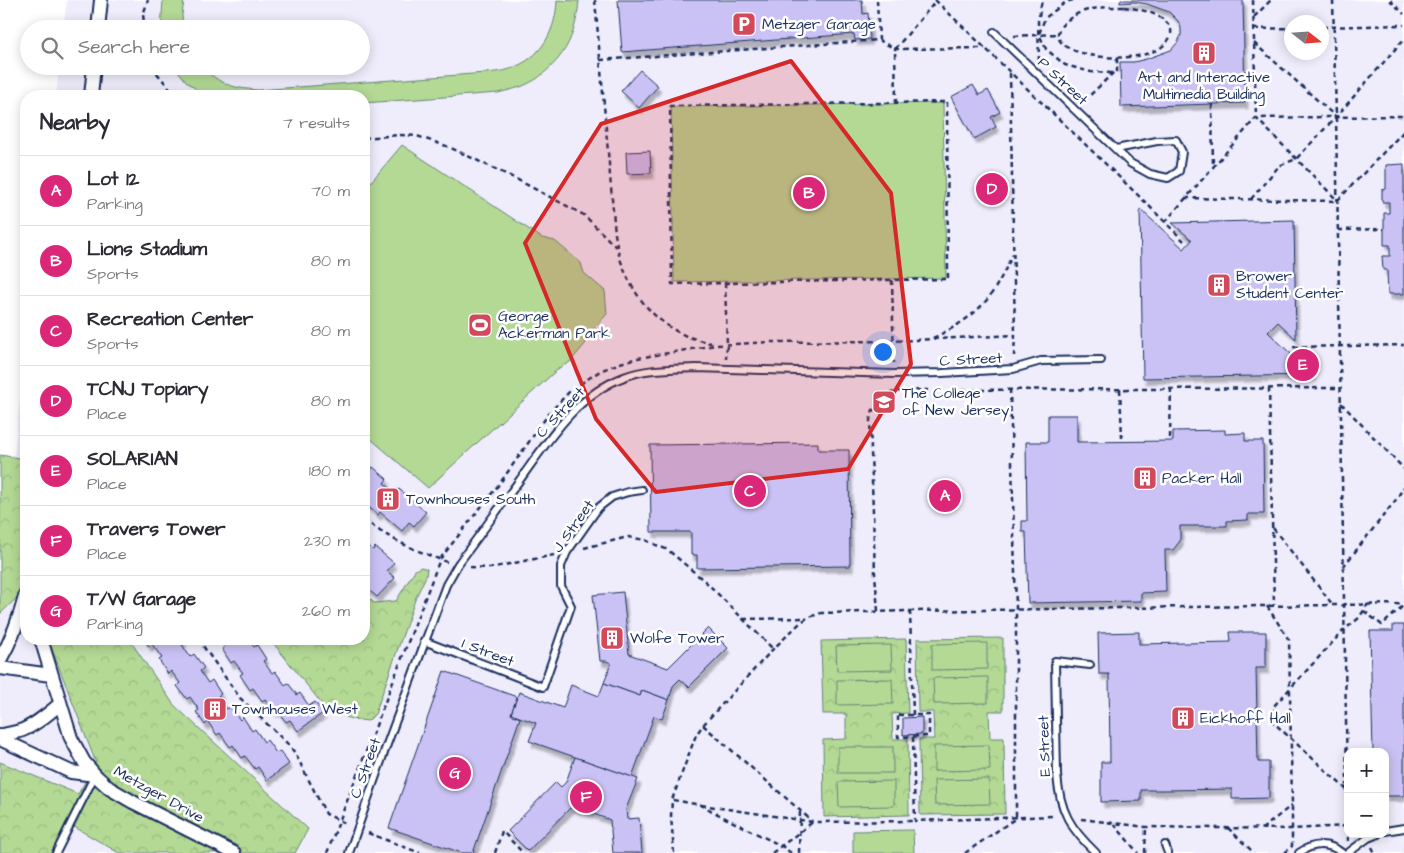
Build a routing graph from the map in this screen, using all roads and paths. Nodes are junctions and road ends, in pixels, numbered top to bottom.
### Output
1 (101, 0) edge
2 (148, 0) edge
3 (595, 0) edge
4 (877, 0) edge
5 (936, 0) edge
6 (1042, 0) edge
7 (1073, 0) edge
8 (1116, 0) edge
9 (1253, 0) edge
10 (1270, 0) edge
11 (1333, 0) edge
12 (1390, 0) edge
13 (1116, 7) junction
14 (1404, 14) edge
15 (1253, 17) junction
16 (99, 20) edge
17 (144, 20) edge
18 (1404, 25) edge
19 (1329, 27) edge
20 (1334, 27) junction
21 (1284, 28) edge
22 (1254, 29) junction
23 (994, 32) dead end
24 (1039, 34) junction
25 (1058, 34) junction
26 (1014, 36) dead end
27 (1404, 39) edge
28 (879, 40) junction
29 (1254, 43) junction
30 (985, 48) junction
31 (895, 49) junction
32 (1116, 58) junction
33 (600, 60) junction
34 (1010, 73) junction
35 (1112, 73) junction
36 (93, 75) edge
37 (159, 75) edge
38 (1039, 76) junction
39 (92, 90) edge
40 (171, 90) edge
41 (1084, 101) dead end
42 (896, 103) junction
43 (1212, 104) dead end
44 (1404, 116) edge
45 (1336, 117) junction
46 (1256, 118) junction
47 (1404, 131) edge
48 (370, 137) edge
49 (1116, 149) junction
50 (1296, 159) junction
51 (1213, 166) junction
52 (1185, 198) junction
53 (1251, 199) junction
54 (1337, 200) junction
55 (1164, 222) junction
56 (1384, 229) dead end
57 (1337, 230) junction
58 (1184, 241) dead end
59 (618, 249) junction
60 (1014, 254) junction
61 (892, 280) junction
62 (725, 283) junction
63 (1015, 335) junction
64 (932, 339) junction
65 (894, 341) junction
66 (727, 344) junction
67 (716, 345) junction
68 (1404, 345) edge
69 (1339, 346) junction
70 (1293, 347) dead end
71 (1014, 356) dead end
72 (1101, 360) dead end
73 (894, 363) dead end
74 (726, 369) junction
75 (1171, 388) junction
76 (1269, 388) junction
77 (1340, 388) junction
78 (1010, 389) junction
79 (1120, 389) junction
80 (928, 390) dead end
81 (962, 390) dead end
82 (1340, 401) junction
83 (1122, 438) dead end
84 (1170, 438) dead end
85 (1404, 470) edge
86 (1404, 487) edge
87 (642, 490) dead end
88 (370, 524) edge
89 (1272, 526) junction
90 (567, 552) junction
91 (440, 559) junction
92 (447, 562) dead end
93 (470, 567) dead end
94 (1343, 567) junction
95 (1343, 604) junction
96 (1368, 604) junction
97 (1404, 604) edge
98 (1274, 605) junction
99 (1333, 605) junction
100 (1267, 606) junction
101 (1016, 609) junction
102 (910, 610) junction
103 (878, 611) junction
104 (1364, 611) junction
105 (20, 616) edge
106 (807, 618) junction
107 (743, 619) junction
108 (1344, 630) junction
109 (424, 641) junction
110 (43, 645) edge
111 (202, 645) edge
112 (774, 650) junction
113 (0, 660) edge
114 (1090, 665) dead end
115 (0, 668) edge
116 (51, 675) junction
117 (543, 687) joint
118 (1289, 689) junction
119 (60, 704) junction
120 (914, 715) junction
121 (703, 725) junction
122 (913, 737) junction
123 (0, 738) edge
124 (1290, 739) junction
125 (1346, 748) edge
126 (95, 775) junction
127 (1344, 787) edge
128 (672, 800) junction
129 (701, 805) junction
130 (1292, 805) junction
131 (800, 811) junction
132 (1054, 816) dead end
133 (1016, 818) junction
134 (1079, 819) dead end
135 (799, 820) junction
136 (340, 821) junction
137 (915, 821) junction
138 (813, 822) junction
139 (347, 824) dead end
140 (1114, 824) junction
141 (1344, 826) edge
142 (1146, 827) junction
143 (1227, 827) junction
144 (1262, 828) junction
145 (1404, 828) edge
146 (1292, 829) junction
147 (1389, 831) edge
148 (365, 832) dead end
149 (798, 833) junction
150 (1348, 838) edge
151 (1368, 838) edge
152 (1166, 845) dead end
153 (782, 846) junction
154 (56, 853) edge
155 (234, 853) edge
156 (327, 853) edge
157 (349, 853) edge
158 (420, 853) edge
159 (495, 853) edge
160 (523, 853) edge
161 (674, 853) edge
162 (772, 853) edge
163 (792, 853) edge
164 (799, 853) edge
165 (965, 853) edge
166 (1096, 853) edge
167 (1138, 853) edge
168 (1145, 853) edge
169 (1168, 853) edge
170 (1254, 853) edge
171 (1285, 853) edge
172 (1298, 853) edge
173 (1342, 853) edge
174 (1348, 853) edge

1 - 16 street
2 - 17 path
3 - 33 path
4 - 28 path
5 - 30 path
5 - 31 path
6 - 24 path
7 - 24 path
8 - 13 path
9 - 15 path
10 - 15 path
11 - 20 path
12 - 14 path
13 - 25 path
13 - 32 path
15 - 22 path
18 - 20 path
19 - 20 path
20 - 45 path
21 - 22 path
22 - 29 path
23 - 38 lane, P Street
24 - 25 path
24 - 26 path
24 - 35 path
24 - 38 path
25 - 32 path
27 - 45 path
28 - 31 path
28 - 33 path
29 - 45 path
29 - 46 path
30 - 31 path
30 - 34 path
31 - 42 path
32 - 35 path
33 - 59 path
34 - 55 path
34 - 60 path
35 - 41 path
36 - 39 street
37 - 40 path
38 - 49 lane, P Street
42 - 61 path
42 - 62 path
43 - 51 path
44 - 45 path
45 - 46 path
45 - 50 path
45 - 54 path
46 - 50 path
46 - 51 path
47 - 54 path
48 - 59 path
49 - 49 lane, P Street
50 - 53 path
50 - 54 path
51 - 52 path
52 - 53 path
52 - 55 path
53 - 54 path
54 - 57 path
55 - 58 path
56 - 57 path
57 - 69 path
59 - 67 path
60 - 63 path
60 - 64 path
61 - 62 path
61 - 65 path
62 - 66 path
63 - 64 path
63 - 71 path
64 - 65 path
65 - 66 path
65 - 73 path
66 - 67 path
66 - 74 path
67 - 91 path
68 - 69 path
69 - 70 path
69 - 77 path
72 - 74 lane, C Street
74 - 109 lane, C Street
75 - 76 path
75 - 79 path
75 - 84 path
76 - 77 path
76 - 89 path
77 - 82 path
78 - 79 path
78 - 81 path
78 - 101 path
79 - 83 path
80 - 103 path
82 - 85 path
82 - 94 path
86 - 94 path
87 - 90 lane, J Street
88 - 91 path
89 - 98 path
89 - 99 path
90 - 93 path
90 - 107 path
90 - 117 lane, J Street
91 - 92 path
91 - 136 path
94 - 95 path
95 - 96 path
95 - 99 path
95 - 108 path
96 - 97 path
96 - 104 path
97 - 104 path
98 - 99 path
98 - 100 path
100 - 101 path
100 - 118 path
101 - 102 path
101 - 133 path
102 - 103 path
102 - 120 path
103 - 106 path
104 - 108 path
105 - 113 street
106 - 107 path
106 - 112 path
107 - 112 path
108 - 118 path
108 - 125 path
109 - 117 lane, I Street
109 - 157 lane, C Street
110 - 116 street, Metzger Drive
111 - 136 path
112 - 121 path
114 - 166 lane, E Street
115 - 116 street
116 - 119 street, Metzger Drive
118 - 124 path
118 - 124 path
119 - 123 street
119 - 126 street, Metzger Drive
120 - 122 path
120 - 122 path
121 - 128 path
121 - 131 path
122 - 137 path
123 - 126 street
124 - 127 path
124 - 130 path
126 - 154 lane
126 - 155 street, Metzger Drive
128 - 129 path
128 - 161 path
129 - 135 path
129 - 153 path
130 - 144 path
130 - 146 path
131 - 135 path
131 - 138 path
132 - 133 path
133 - 137 path
133 - 165 path
134 - 140 path
135 - 138 path
135 - 149 path
136 - 139 path
136 - 156 path
137 - 138 path
138 - 149 path
140 - 142 path
140 - 167 path
141 - 146 path
142 - 143 path
142 - 168 path
143 - 144 path
143 - 170 path
144 - 146 path
145 - 147 lane
146 - 171 path
148 - 158 path
149 - 153 path
149 - 164 path
150 - 174 path
151 - 174 lane
152 - 169 lane
153 - 162 path
153 - 163 path
159 - 160 path
172 - 173 lane

